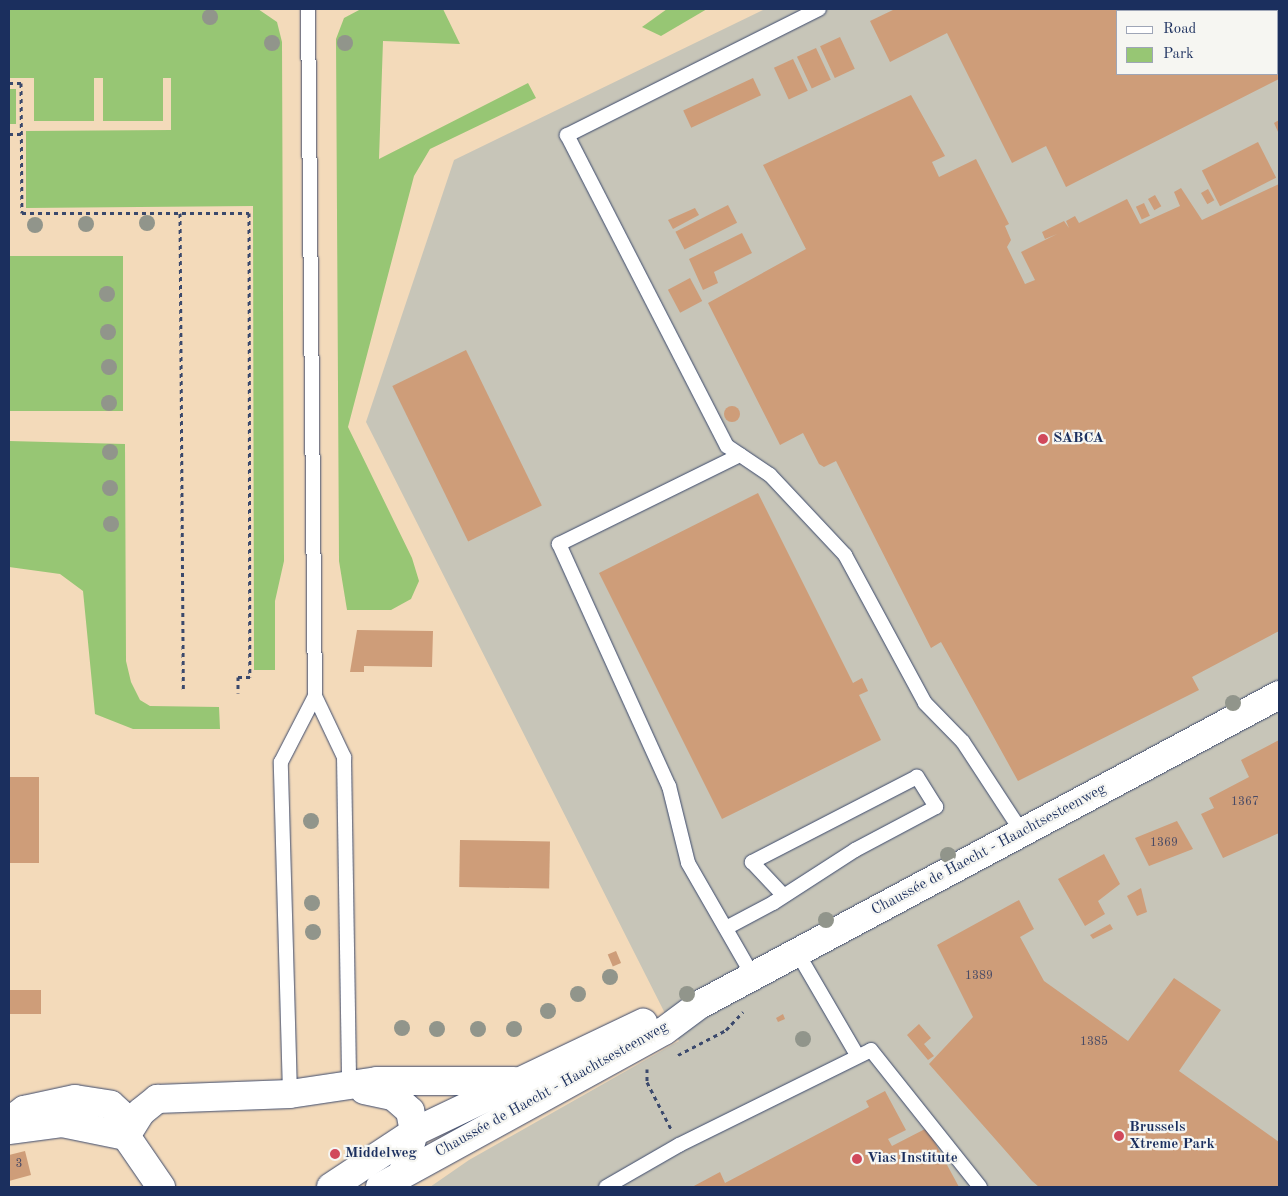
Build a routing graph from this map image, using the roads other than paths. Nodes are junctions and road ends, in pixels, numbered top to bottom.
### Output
1 (308, 9) edge
2 (819, 9) edge
3 (740, 455) junction
4 (1279, 695) edge
5 (315, 696) junction
6 (1022, 832) junction
7 (783, 896) junction
8 (726, 928) junction
9 (797, 952) junction
10 (753, 976) junction
11 (699, 1005) junction
12 (856, 1055) junction
13 (514, 1082) junction
14 (349, 1087) junction
15 (290, 1094) junction
16 (9, 1120) edge
17 (9, 1130) edge
18 (414, 1132) junction
19 (126, 1136) junction
20 (403, 1172) junction
21 (161, 1187) edge
22 (331, 1187) edge
23 (380, 1187) edge
24 (606, 1187) edge
25 (980, 1187) edge

1 - 5 lane
2 - 3 lane
3 - 6 lane
3 - 8 lane
4 - 6 main road, Chaussée de Haecht - Haachtsesteenweg
5 - 14 lane
5 - 15 lane
6 - 9 main road, Chaussée de Haecht - Haachtsesteenweg
7 - 7 lane
7 - 8 lane
8 - 10 lane
9 - 10 main road, Chaussée de Haecht - Haachtsesteenweg
9 - 12 lane
10 - 11 main road, Chaussée de Haecht - Haachtsesteenweg
11 - 13 main road, Chaussée de Haecht - Haachtsesteenweg
11 - 20 main road, Chaussée de Haecht - Haachtsesteenweg
12 - 24 lane
12 - 25 lane
13 - 14 main road
13 - 18 main road, Chaussée de Haecht - Haachtsesteenweg
14 - 15 main road
14 - 18 main road
15 - 19 main road
16 - 19 main road
17 - 19 main road
18 - 20 main road, Chaussée de Haecht - Haachtsesteenweg
18 - 22 main road, Chaussée de Haecht - Haachtsesteenweg
19 - 21 main road
20 - 23 main road, Chaussée de Haecht - Haachtsesteenweg

